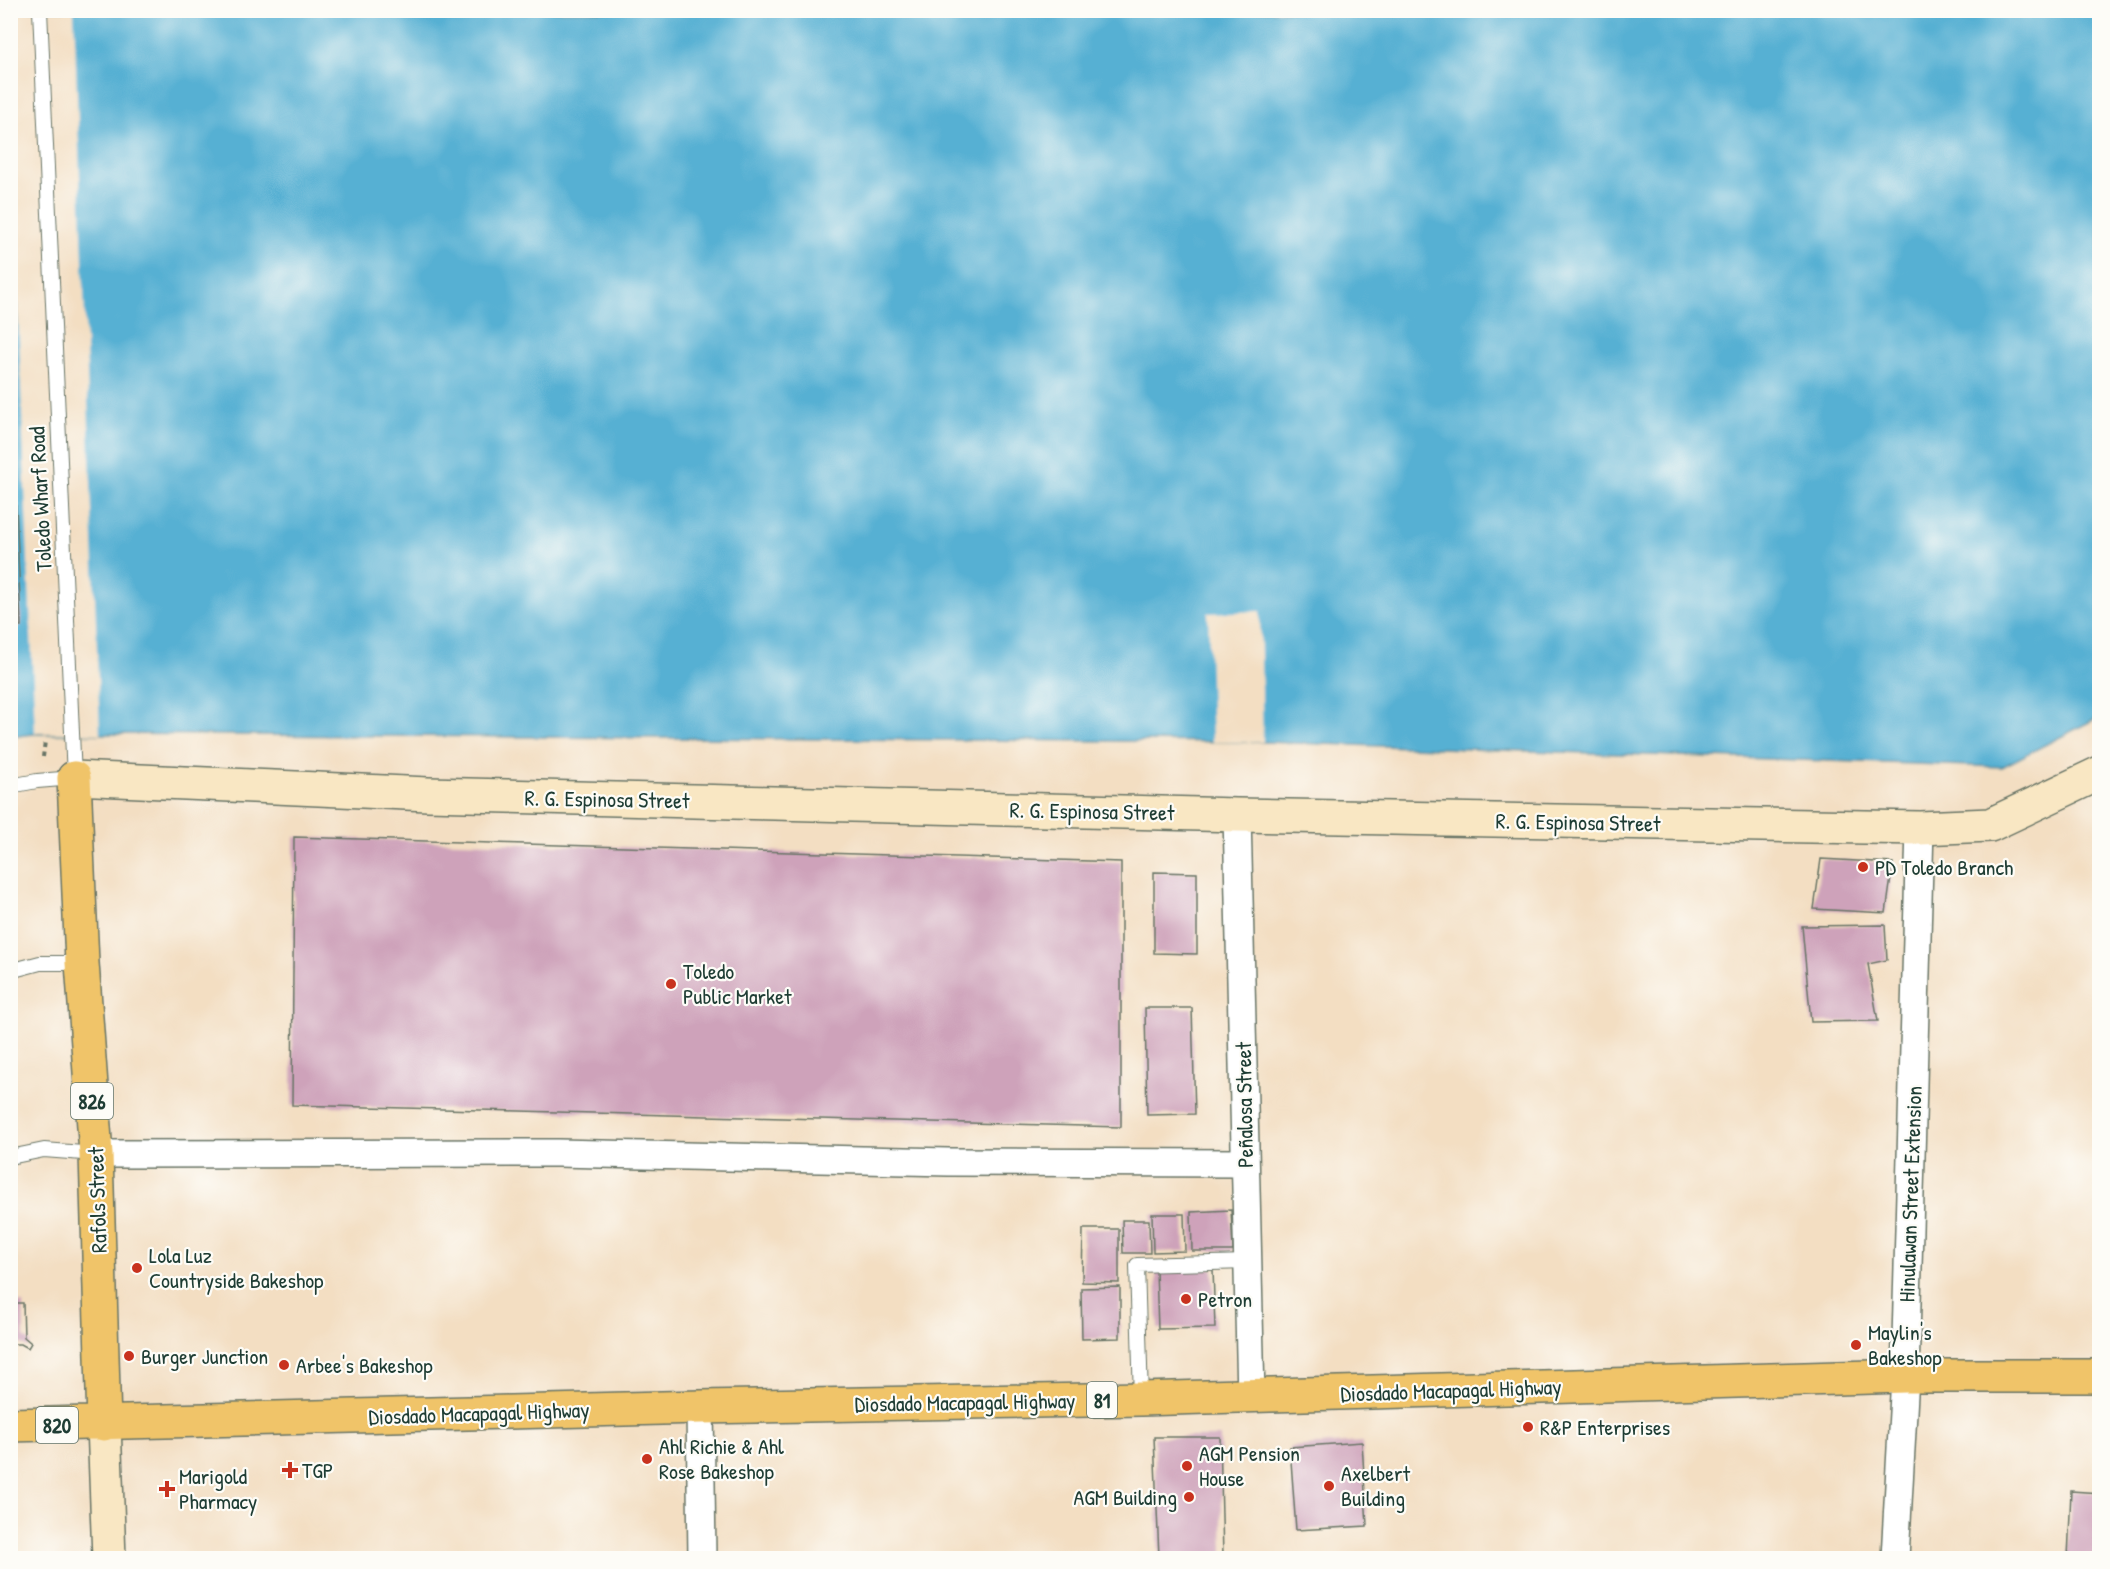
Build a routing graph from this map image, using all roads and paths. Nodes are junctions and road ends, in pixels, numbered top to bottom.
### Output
1 (39, 10) edge
2 (45, 734) dead end
3 (72, 734) joint
4 (2100, 773) edge
5 (74, 778) junction
6 (37, 781) junction
7 (10, 786) edge
8 (1237, 815) junction
9 (1920, 828) junction
10 (82, 963) junction
11 (10, 971) edge
12 (96, 1154) junction
13 (10, 1157) edge
14 (1245, 1162) junction
15 (1248, 1262) junction
16 (1905, 1376) junction
17 (2100, 1376) edge
18 (1251, 1396) junction
19 (1141, 1399) junction
20 (700, 1407) junction
21 (104, 1424) junction
22 (10, 1425) edge
23 (109, 1558) edge
24 (702, 1558) edge
25 (1895, 1558) edge

1 - 3 lane, Toledo Wharf Road
2 - 6 path
3 - 5 lane, Rafols Street / 826
4 - 9 street, R. G. Espinosa Street
5 - 6 lane
5 - 8 street, R. G. Espinosa Street
5 - 10 highway, Rafols Street / 826
6 - 7 lane
8 - 9 street, R. G. Espinosa Street
8 - 14 street, Peñalosa Street
9 - 16 street, Hinulawan Street Extension
10 - 11 lane
10 - 12 highway, Rafols Street / 826
12 - 13 lane
12 - 14 street
12 - 21 highway, Rafols Street / 826
14 - 15 street, Peñalosa Street
15 - 18 street, Peñalosa Street
15 - 19 lane
16 - 17 highway, Diosdado Macapagal Highway / 81
16 - 18 highway, Diosdado Macapagal Highway / 81
16 - 25 street, Hinulawan Street Extension
18 - 19 highway, Diosdado Macapagal Highway / 81
19 - 20 highway, Diosdado Macapagal Highway / 81
20 - 21 highway, Diosdado Macapagal Highway / 81
20 - 24 street
21 - 22 highway, Diosdado Macapagal Highway / 820
21 - 23 street, Rafols Street / 826

